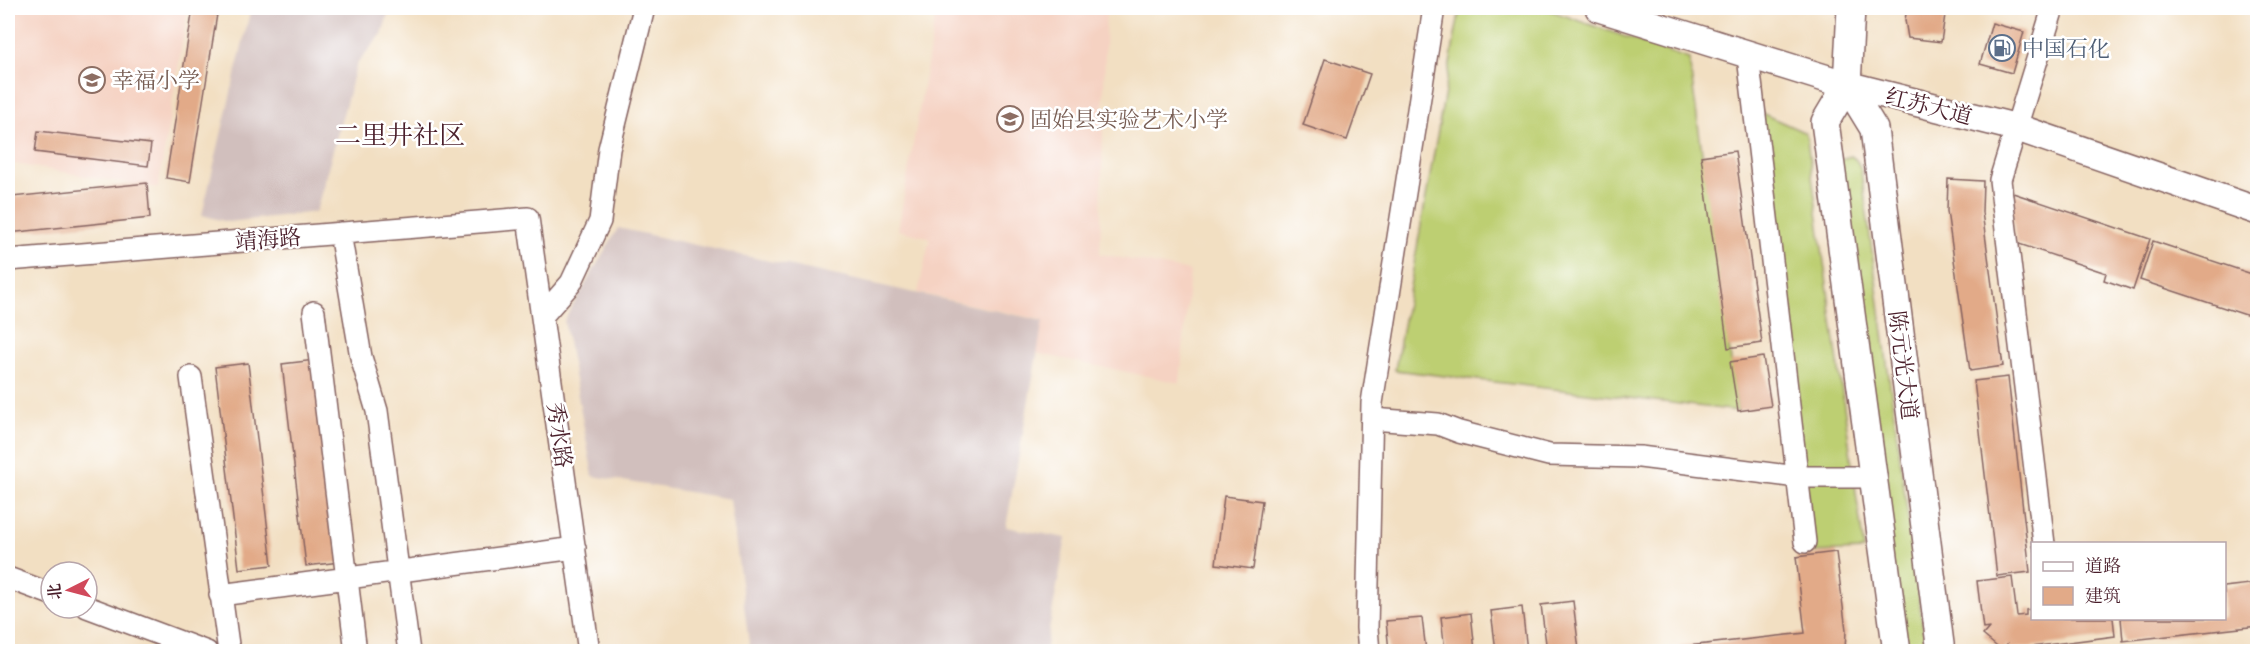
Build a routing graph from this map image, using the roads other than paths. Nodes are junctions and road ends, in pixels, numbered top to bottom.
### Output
1 (644, 8) edge
2 (1434, 8) edge
3 (1599, 8) edge
4 (1851, 8) edge
5 (2053, 8) edge
6 (1748, 56) junction
7 (1847, 85) junction
8 (2018, 128) junction
9 (2258, 211) edge
10 (528, 218) joint
11 (340, 233) junction
12 (8, 260) edge
13 (314, 312) dead end
14 (543, 315) junction
15 (191, 377) dead end
16 (1372, 420) junction
17 (1797, 477) junction
18 (1873, 477) junction
19 (1805, 542) dead end
20 (2044, 542) edge
21 (575, 548) junction
22 (398, 572) junction
23 (8, 578) edge
24 (347, 579) junction
25 (39, 590) edge
26 (220, 595) junction
27 (99, 612) edge
28 (207, 651) edge
29 (229, 651) edge
30 (356, 651) edge
31 (409, 651) edge
32 (590, 651) edge
33 (1369, 651) edge
34 (1897, 651) edge
35 (1941, 651) edge

1 - 14 street
2 - 16 street
3 - 6 main road, 红苏大道
4 - 7 main road, 陈元光大道
5 - 8 street
6 - 7 main road, 红苏大道
6 - 17 street
7 - 8 main road, 红苏大道
7 - 18 main road, 陈元光大道
7 - 35 main road, 陈元光大道
8 - 9 main road, 红苏大道
8 - 20 street
10 - 11 street, 靖海路
10 - 14 street, 秀水路
11 - 12 street, 靖海路
11 - 22 street
13 - 24 street
14 - 21 street, 秀水路
15 - 26 street
16 - 17 street
16 - 33 street
17 - 18 street
17 - 19 street
18 - 34 main road, 陈元光大道
21 - 22 street
21 - 32 street, 秀水路
22 - 24 street
22 - 31 street
23 - 25 street
24 - 26 street
24 - 30 street
26 - 29 street
27 - 28 street

